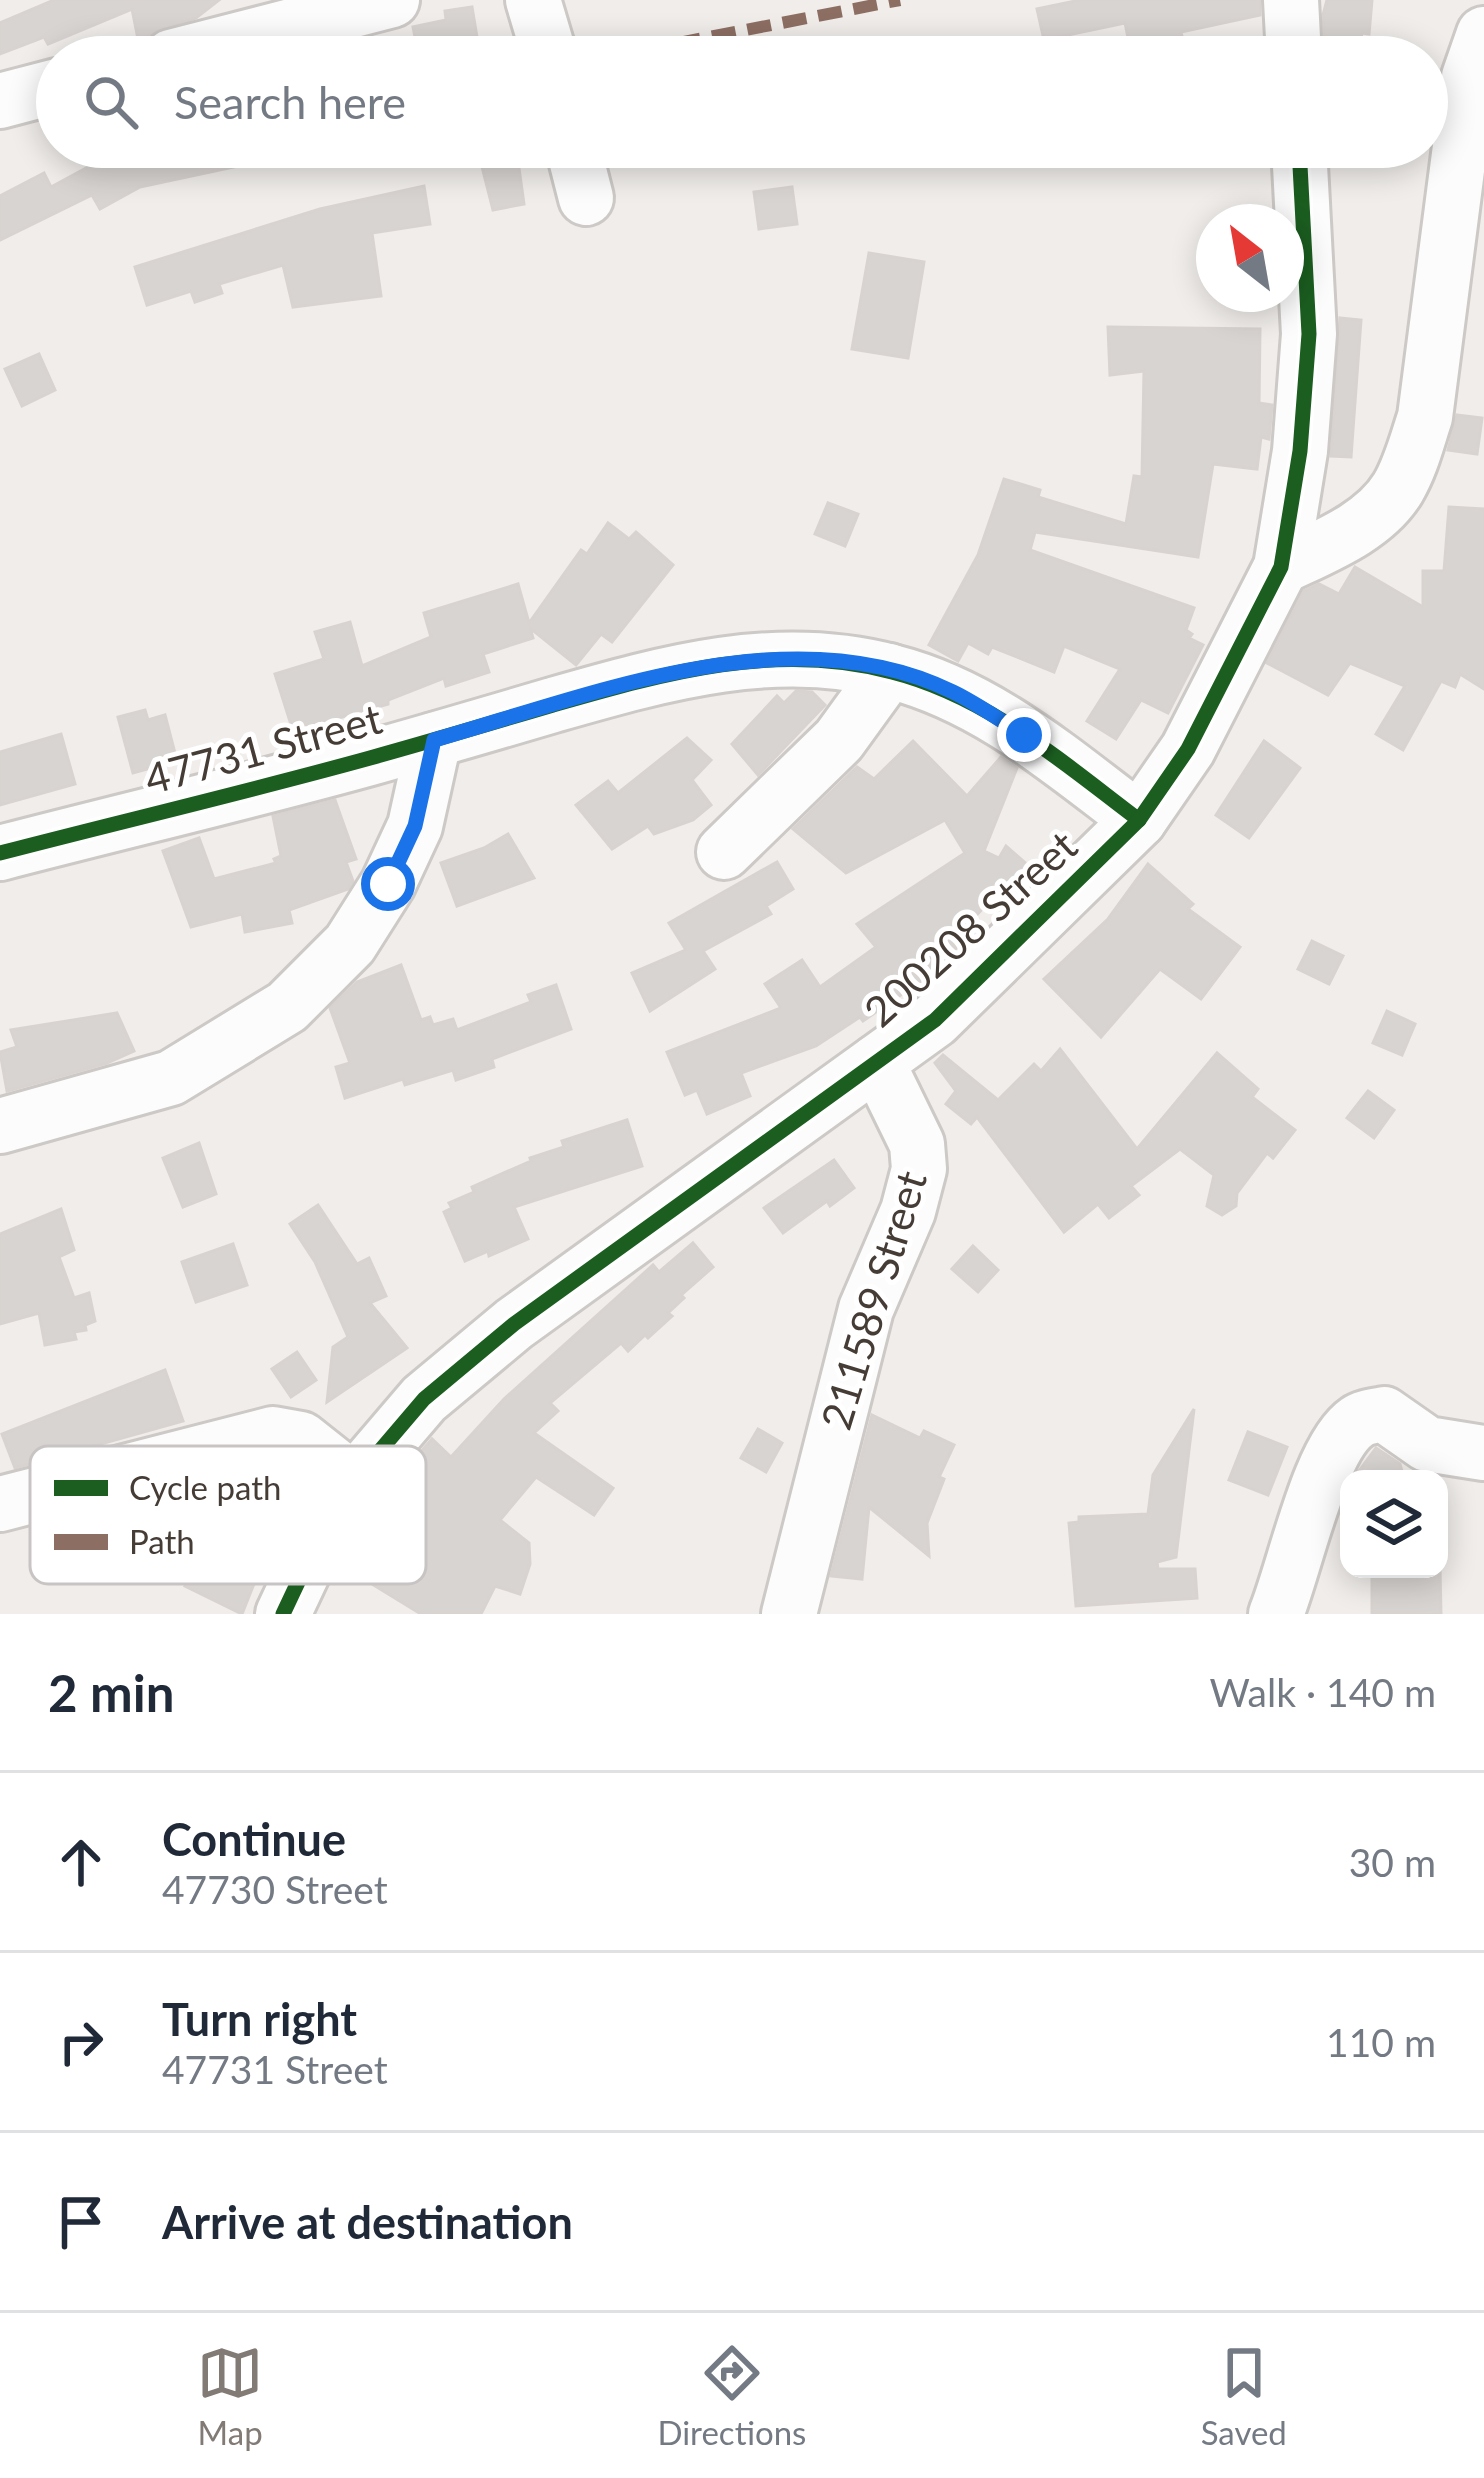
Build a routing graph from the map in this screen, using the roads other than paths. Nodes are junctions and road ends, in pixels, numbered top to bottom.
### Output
1 (392, 0) edge
2 (533, 0) edge
3 (1291, 0) edge
4 (1484, 34) edge
5 (252, 36) edge
6 (544, 36) edge
7 (1293, 36) edge
8 (36, 92) edge
9 (0, 101) edge
10 (1300, 168) edge
11 (1281, 567) junction
12 (889, 671) junction
13 (434, 740) junction
14 (1139, 820) junction
15 (724, 852) dead end
16 (0, 853) edge
17 (877, 1062) junction
18 (0, 1126) edge
19 (229, 1446) edge
20 (310, 1446) edge
21 (384, 1446) edge
22 (1484, 1453) edge
23 (30, 1496) edge
24 (0, 1504) edge
25 (298, 1584) edge
26 (284, 1614) edge
27 (789, 1614) edge
28 (1276, 1614) edge

1 - 5 street
2 - 6 street
3 - 7 street
4 - 11 street
8 - 9 street
10 - 11 street, 200208 Street
11 - 14 street, 200208 Street
12 - 13 street, 47731 Street
12 - 14 street, 47731 Street
12 - 15 street
13 - 16 street, 47731 Street
13 - 18 street
14 - 17 street, 200208 Street
17 - 21 street, 200208 Street
17 - 27 street, 211589 Street
19 - 20 street
22 - 28 street
23 - 24 street
25 - 26 street, 200208 Street

